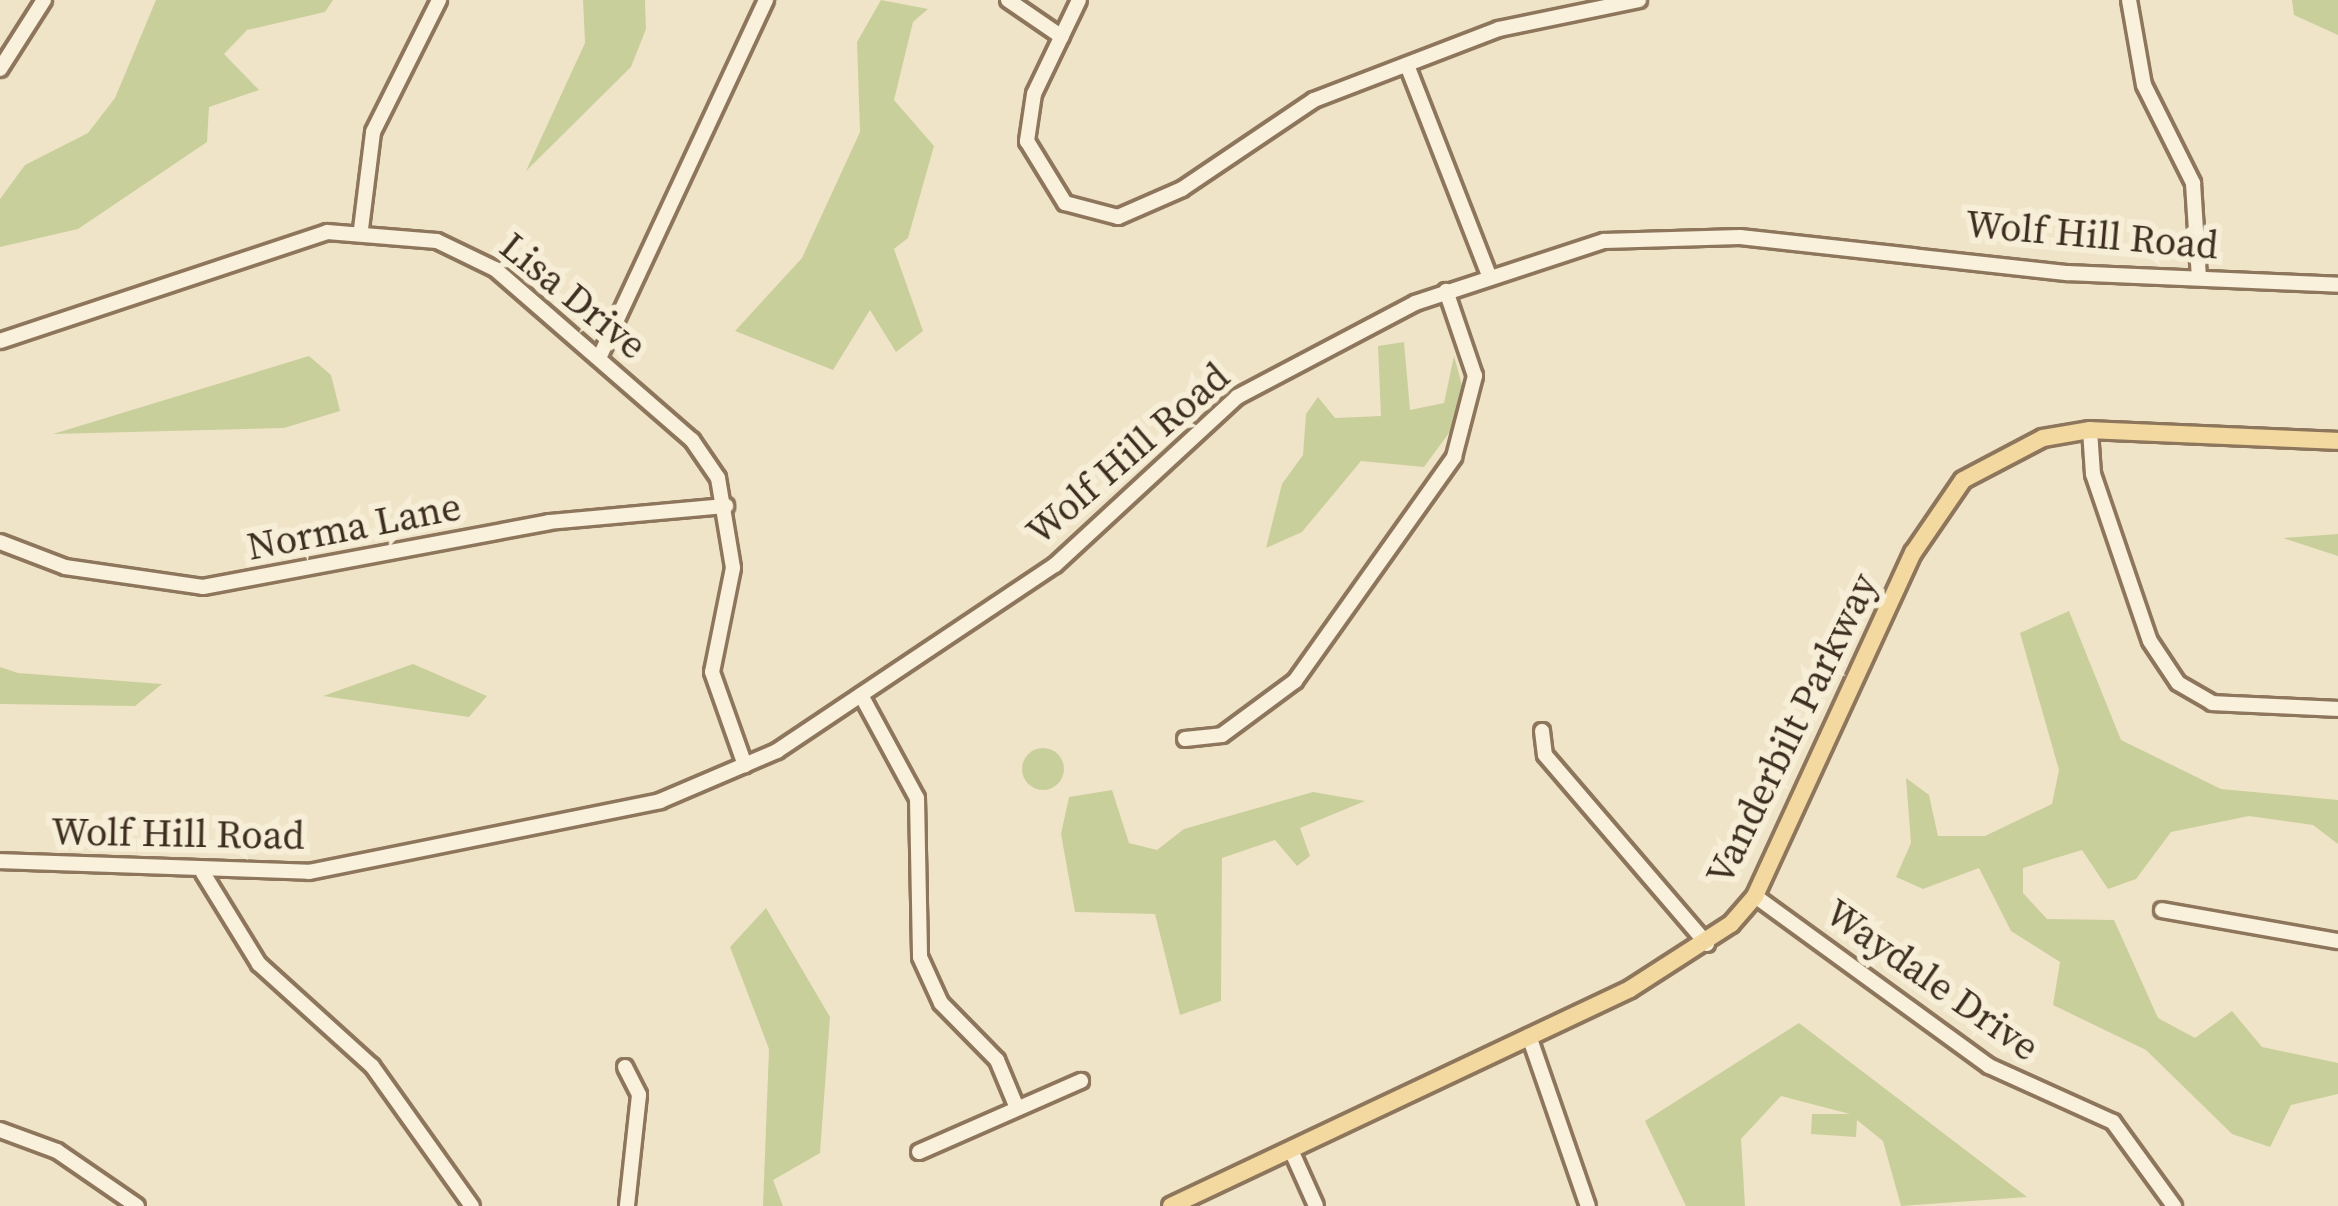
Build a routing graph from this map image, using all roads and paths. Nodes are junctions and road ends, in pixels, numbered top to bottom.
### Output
1 (44, 0) edge
2 (439, 0) edge
3 (766, 0) edge
4 (1008, 0) edge
5 (1079, 0) edge
6 (1639, 0) edge
7 (2129, 0) edge
8 (1062, 38) junction
9 (1407, 64) junction
10 (0, 69) edge
11 (361, 229) junction
12 (1488, 273) junction
13 (2199, 278) junction
14 (2338, 285) edge
15 (1446, 292) junction
16 (0, 341) edge
17 (600, 356) junction
18 (2090, 430) junction
19 (2338, 441) edge
20 (726, 506) junction
21 (0, 542) edge
22 (861, 695) junction
23 (2338, 709) edge
24 (1542, 731) dead end
25 (1184, 740) dead end
26 (745, 765) junction
27 (0, 861) edge
28 (203, 873) junction
29 (225, 875) junction
30 (1755, 896) junction
31 (2162, 910) dead end
32 (236, 930) junction
33 (2338, 941) edge
34 (1707, 944) junction
35 (1529, 1036) junction
36 (625, 1067) dead end
37 (1081, 1081) dead end
38 (1017, 1108) junction
39 (0, 1130) edge
40 (1291, 1150) junction
41 (919, 1152) dead end
42 (137, 1206) edge
43 (472, 1206) edge
44 (627, 1206) edge
45 (1172, 1206) edge
46 (1316, 1206) edge
47 (1588, 1206) edge
48 (2174, 1206) edge

1 - 10 street
2 - 11 street
3 - 17 street
4 - 8 street
5 - 8 street
6 - 9 street
7 - 13 street
8 - 9 street
9 - 12 street
11 - 16 street, Lisa Drive
11 - 17 street, Lisa Drive
12 - 13 street, Wolf Hill Road
12 - 15 street, Wolf Hill Road
13 - 14 street, Wolf Hill Road
15 - 22 street, Wolf Hill Road
15 - 25 street
17 - 20 street, Lisa Drive
18 - 19 main road, Vanderbilt Parkway
18 - 23 street
18 - 30 main road, Vanderbilt Parkway
20 - 21 street, Norma Lane
20 - 26 street, Lisa Drive
22 - 26 street, Wolf Hill Road
22 - 38 street
24 - 34 street
26 - 29 street, Wolf Hill Road
27 - 28 street, Wolf Hill Road
28 - 29 street, Wolf Hill Road
28 - 32 street
29 - 32 street
30 - 34 main road, Vanderbilt Parkway
30 - 48 street, Waydale Drive
31 - 33 street
32 - 43 street
34 - 35 main road, Vanderbilt Parkway
35 - 40 main road, Vanderbilt Parkway
35 - 47 street
36 - 44 street
37 - 38 street
38 - 41 street
39 - 42 street
40 - 45 main road, Vanderbilt Parkway
40 - 46 street

